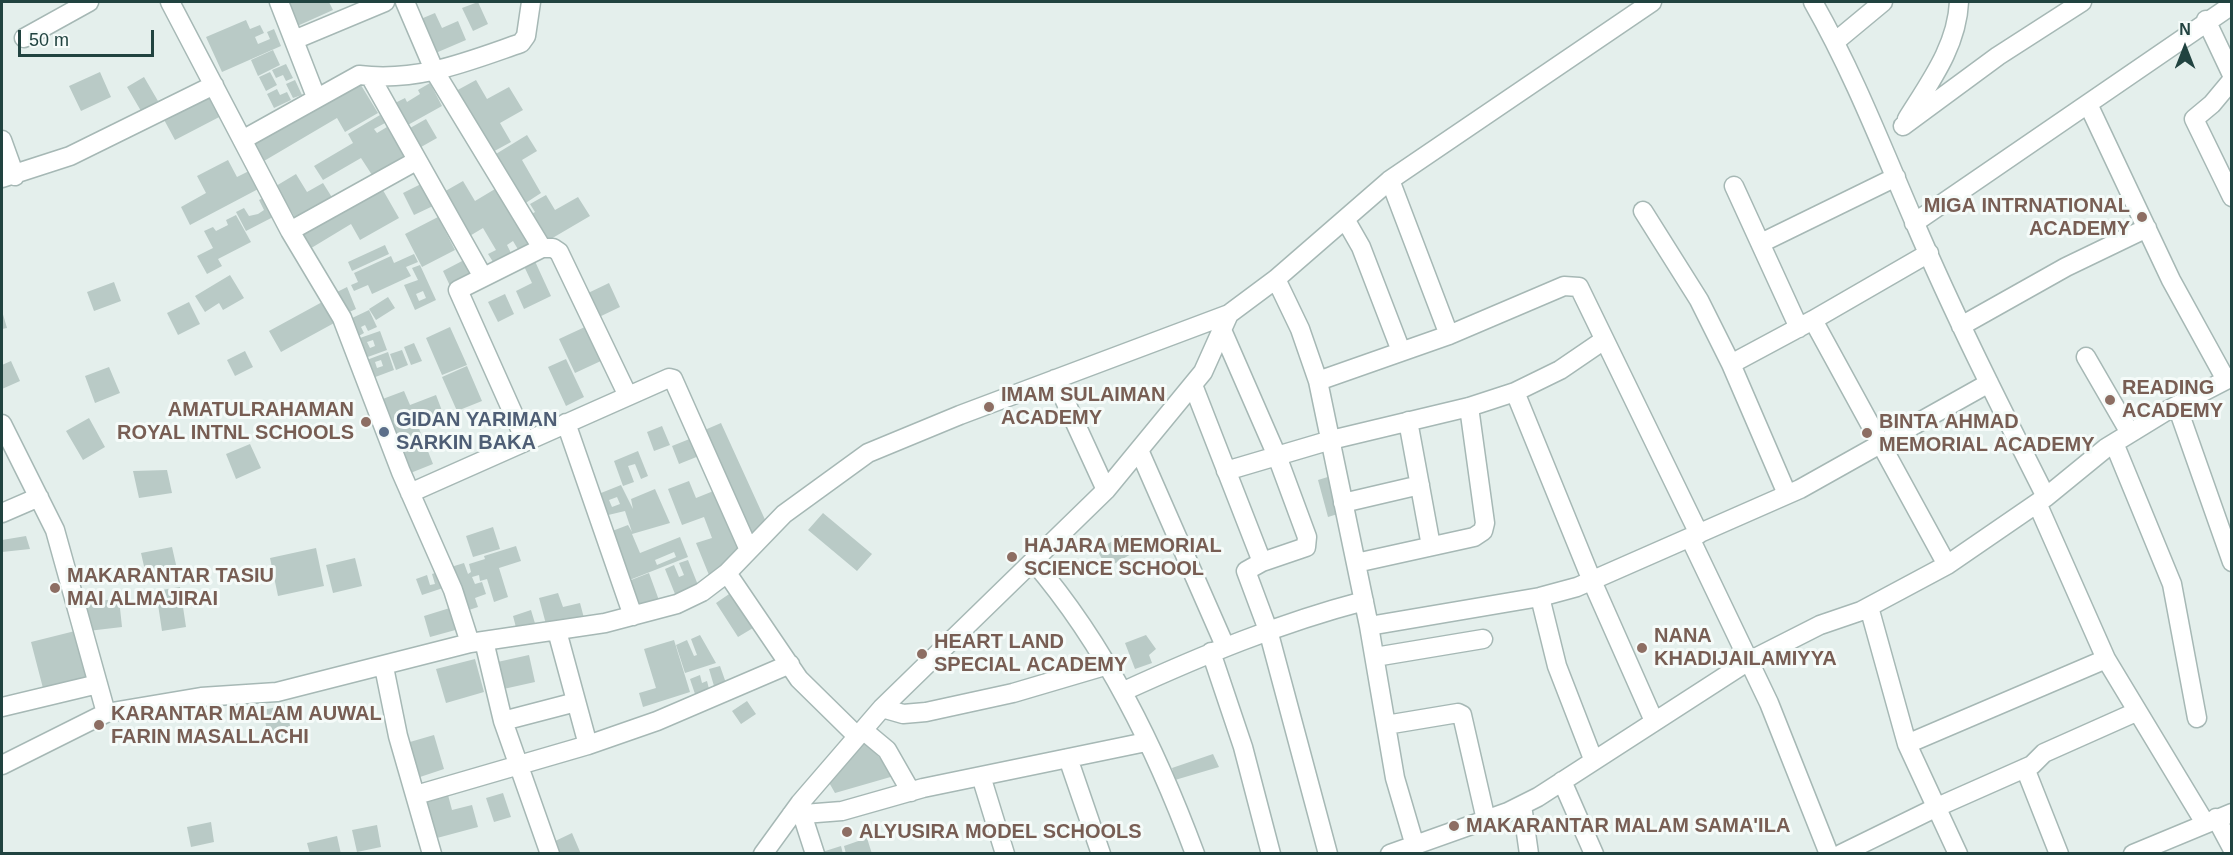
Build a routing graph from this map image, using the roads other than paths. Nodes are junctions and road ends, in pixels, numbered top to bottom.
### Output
1 (88, 2) edge
2 (170, 2) edge
3 (279, 2) edge
4 (385, 2) edge
5 (405, 2) edge
6 (531, 2) edge
7 (1652, 2) edge
8 (1813, 2) edge
9 (1883, 2) edge
10 (1959, 2) edge
11 (2082, 2) edge
12 (2232, 5) edge
13 (2206, 20) junction
14 (24, 38) dead end
15 (294, 40) junction
16 (1836, 41) junction
17 (435, 72) junction
18 (2232, 75) edge
19 (370, 76) junction
20 (2232, 80) edge
21 (214, 85) junction
22 (316, 97) junction
23 (2088, 104) junction
24 (1903, 126) junction
25 (244, 139) junction
26 (2, 140) edge
27 (1881, 141) junction
28 (416, 161) junction
29 (8, 177) edge
30 (1896, 177) junction
31 (1390, 180) junction
32 (1734, 186) dead end
33 (2232, 197) edge
34 (1643, 211) dead end
35 (1345, 219) junction
36 (1914, 223) junction
37 (2147, 228) junction
38 (290, 231) junction
39 (1761, 243) junction
40 (542, 248) junction
41 (1929, 253) junction
42 (483, 277) junction
43 (1276, 279) junction
44 (1226, 322) junction
45 (1806, 324) junction
46 (1961, 326) junction
47 (1449, 335) junction
48 (1604, 340) junction
49 (1401, 351) junction
50 (2086, 357) dead end
51 (1731, 364) junction
52 (1055, 379) junction
53 (2229, 379) edge
54 (1318, 381) junction
55 (1989, 384) junction
56 (1193, 385) junction
57 (1515, 392) junction
58 (628, 396) junction
59 (2177, 406) junction
60 (1469, 407) junction
61 (1408, 421) junction
62 (566, 423) junction
63 (2, 424) edge
64 (2122, 438) junction
65 (525, 440) junction
66 (1331, 440) junction
67 (1879, 445) junction
68 (1139, 450) junction
69 (1277, 456) junction
70 (1227, 471) junction
71 (1420, 485) junction
72 (1106, 490) junction
73 (410, 493) junction
74 (1787, 494) junction
75 (39, 497) junction
76 (2042, 500) junction
77 (1343, 503) junction
78 (2, 513) edge
79 (1694, 536) junction
80 (1431, 546) junction
81 (750, 550) junction
82 (1033, 561) junction
83 (1262, 562) junction
84 (2232, 562) edge
85 (1356, 563) junction
86 (1947, 565) junction
87 (727, 573) junction
88 (1592, 580) junction
89 (1540, 597) junction
90 (1364, 601) junction
91 (1869, 607) junction
92 (633, 616) junction
93 (1369, 626) junction
94 (1268, 630) junction
95 (557, 631) junction
96 (1483, 639) dead end
97 (477, 642) junction
98 (1218, 649) junction
99 (1375, 657) junction
100 (2106, 659) junction
101 (1747, 662) junction
102 (790, 664) junction
103 (1108, 665) junction
104 (384, 667) junction
105 (98, 684) junction
106 (1124, 691) junction
107 (576, 702) junction
108 (2, 707) edge
109 (882, 708) junction
110 (2136, 712) junction
111 (106, 713) junction
112 (2198, 718) dead end
113 (503, 721) junction
114 (1654, 721) junction
115 (1386, 725) junction
116 (860, 733) junction
117 (1146, 742) junction
118 (1907, 744) junction
119 (588, 745) junction
120 (1068, 758) junction
121 (1593, 759) junction
122 (2, 765) edge
123 (518, 766) junction
124 (2025, 768) junction
125 (981, 776) junction
126 (1562, 781) junction
127 (911, 792) junction
128 (416, 795) junction
129 (1522, 805) junction
130 (1935, 807) junction
131 (796, 815) junction
132 (2218, 818) edge
133 (1486, 820) junction
134 (1423, 847) edge
135 (2232, 848) edge
136 (432, 854) edge
137 (550, 854) edge
138 (763, 854) edge
139 (815, 854) edge
140 (1005, 854) edge
141 (1101, 854) edge
142 (1195, 854) edge
143 (1271, 854) edge
144 (1328, 854) edge
145 (1390, 854) edge
146 (1529, 854) edge
147 (1594, 854) edge
148 (1828, 854) edge
149 (1841, 854) edge
150 (1958, 854) edge
151 (2059, 854) edge
152 (2133, 854) edge

1 - 14 street
2 - 21 street
3 - 15 street
4 - 15 street
5 - 17 street
6 - 17 street
7 - 31 street
8 - 16 street
9 - 16 street
10 - 24 street
11 - 24 street
12 - 13 street
13 - 18 street
13 - 23 street
15 - 22 street
16 - 27 street
17 - 19 street
17 - 40 street
19 - 22 street
19 - 28 street
20 - 33 street
21 - 25 street
21 - 29 street
22 - 25 street
23 - 36 street
23 - 37 street
24 - 27 street
25 - 38 street
26 - 29 street
27 - 30 street
28 - 38 street
28 - 42 street
30 - 36 street
30 - 39 street
31 - 35 street
31 - 47 street
32 - 39 street
34 - 51 street
35 - 43 street
35 - 49 street
36 - 41 street
37 - 46 street
37 - 53 street
38 - 73 street
39 - 45 street
40 - 42 street
40 - 58 street
41 - 45 street
41 - 46 street
42 - 65 street
43 - 44 street
43 - 54 street
44 - 52 street
44 - 56 street
44 - 69 street
45 - 51 street
45 - 67 street
46 - 55 street
47 - 48 street
47 - 49 street
48 - 57 street
48 - 79 street
49 - 54 street
50 - 64 street
51 - 74 street
52 - 72 street
52 - 81 street
53 - 59 street
54 - 66 street
55 - 67 street
55 - 76 street
56 - 68 street
56 - 70 street
57 - 60 street
57 - 88 street
58 - 62 street
58 - 81 street
59 - 64 street
59 - 84 street
60 - 61 street
60 - 80 street
61 - 66 street
61 - 71 street
62 - 65 street
62 - 92 street
63 - 75 street
64 - 76 street
64 - 112 street
65 - 73 street
66 - 69 street
66 - 77 street
67 - 74 street
67 - 86 street
68 - 72 street
68 - 98 street
69 - 70 street
69 - 83 street
70 - 83 street
71 - 77 street
71 - 80 street
72 - 82 street
73 - 97 street
74 - 79 street
75 - 78 street
75 - 105 street
76 - 86 street
76 - 100 street
77 - 85 street
79 - 88 street
79 - 101 street
80 - 85 street
81 - 87 street
82 - 103 street
82 - 109 street
83 - 94 street
85 - 90 street
86 - 91 street
87 - 92 street
87 - 102 street
88 - 89 street
88 - 114 street
89 - 93 street
89 - 121 street
90 - 93 street
90 - 94 street
91 - 101 street
91 - 118 street
92 - 95 street
93 - 99 street
94 - 98 street
94 - 144 street
95 - 97 street
95 - 107 street
96 - 99 street
97 - 104 street
97 - 113 street
98 - 106 street
98 - 143 street
99 - 115 street
100 - 110 street
100 - 118 street
101 - 114 street
101 - 148 street
102 - 116 street
102 - 119 street
103 - 106 street
103 - 109 street
104 - 111 street
104 - 128 street
105 - 108 street
105 - 111 street
106 - 117 street
107 - 113 street
107 - 119 street
109 - 116 street
110 - 124 street
110 - 132 street
111 - 122 street
113 - 123 street
114 - 121 street
115 - 133 street
115 - 134 street
116 - 127 street
116 - 131 street
117 - 120 street
117 - 142 street
118 - 130 street
119 - 123 street
120 - 125 street
120 - 141 street
121 - 126 street
123 - 128 street
123 - 137 street
124 - 130 street
124 - 151 street
125 - 127 street
125 - 140 street
126 - 129 street
126 - 147 street
127 - 131 street
128 - 136 street
129 - 133 street
129 - 146 street
130 - 149 street
130 - 150 street
131 - 138 street
131 - 139 street
132 - 135 street
132 - 152 street
133 - 134 street
134 - 145 street

